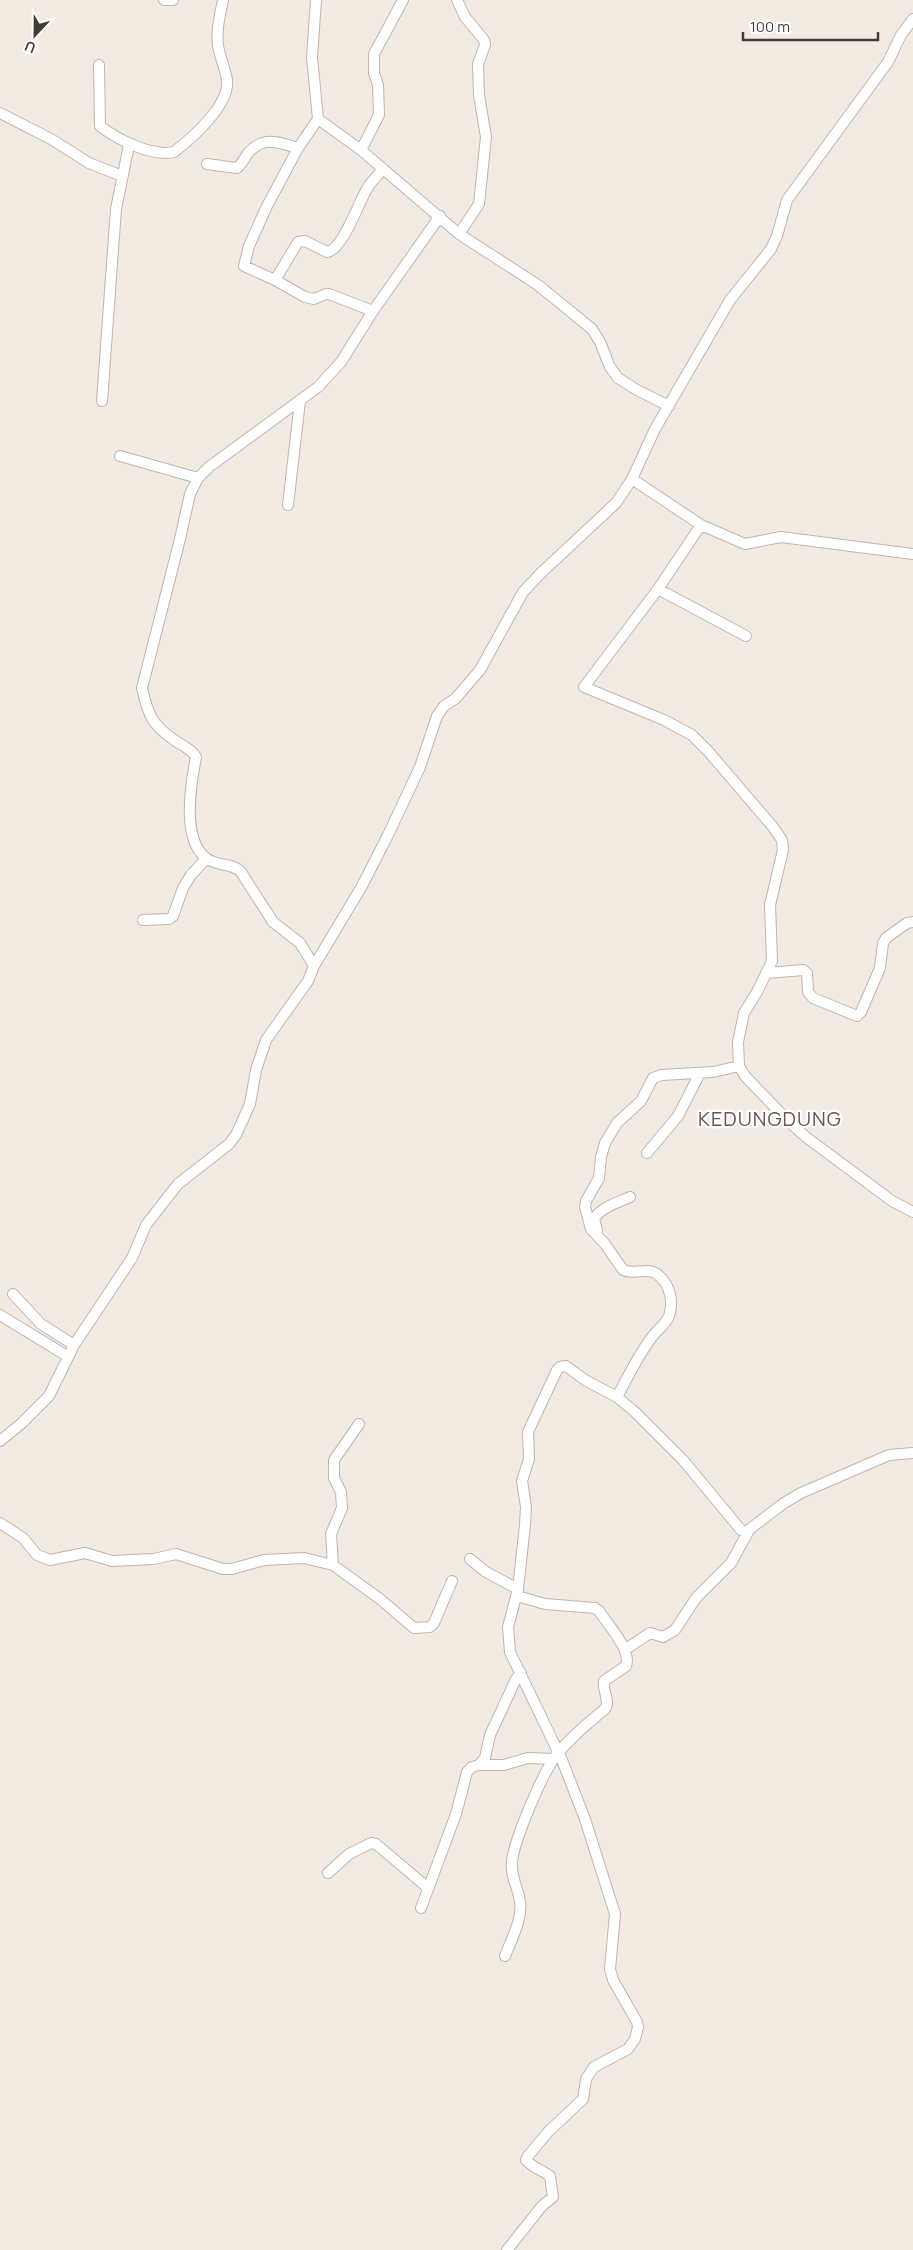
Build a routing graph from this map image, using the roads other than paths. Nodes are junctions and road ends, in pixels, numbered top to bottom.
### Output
1 (164, 0) edge
2 (173, 0) edge
3 (223, 0) edge
4 (316, 0) edge
5 (403, 0) edge
6 (456, 0) edge
7 (913, 19) edge
8 (99, 65) dead end
9 (0, 113) edge
10 (318, 119) junction
11 (129, 145) junction
12 (298, 148) junction
13 (361, 150) junction
14 (207, 164) dead end
15 (382, 169) junction
16 (122, 176) junction
17 (440, 216) junction
18 (459, 234) junction
19 (275, 280) junction
20 (373, 311) junction
21 (102, 401) dead end
22 (300, 401) junction
23 (669, 406) junction
24 (120, 456) dead end
25 (198, 478) junction
26 (632, 479) junction
27 (288, 505) dead end
28 (701, 525) junction
29 (913, 554) edge
30 (658, 589) junction
31 (746, 636) dead end
32 (206, 859) junction
33 (143, 920) dead end
34 (913, 922) edge
35 (314, 966) junction
36 (767, 973) junction
37 (739, 1066) junction
38 (700, 1073) junction
39 (647, 1153) dead end
40 (630, 1198) dead end
41 (913, 1212) edge
42 (599, 1238) junction
43 (13, 1294) dead end
44 (0, 1315) edge
45 (74, 1345) junction
46 (67, 1356) junction
47 (617, 1397) junction
48 (359, 1424) dead end
49 (0, 1441) edge
50 (913, 1453) edge
51 (0, 1523) edge
52 (748, 1532) junction
53 (470, 1559) dead end
54 (333, 1565) junction
55 (452, 1580) dead end
56 (517, 1593) junction
57 (626, 1649) junction
58 (521, 1673) junction
59 (556, 1755) junction
60 (479, 1765) junction
61 (328, 1873) dead end
62 (428, 1888) junction
63 (421, 1908) dead end
64 (505, 1956) dead end
65 (507, 2250) edge

1 - 2 street
3 - 11 street
4 - 10 street
5 - 13 street
6 - 18 street
7 - 23 street
8 - 11 street
9 - 16 street
10 - 12 street
10 - 13 street
11 - 16 street
12 - 14 street
12 - 19 street
13 - 15 street
15 - 17 street
15 - 19 street
16 - 21 street
17 - 18 street
17 - 20 street
18 - 23 street
19 - 20 street
20 - 22 street
22 - 25 street
22 - 27 street
23 - 26 street
24 - 25 street
25 - 32 street
26 - 28 street
26 - 35 street
28 - 29 street
28 - 30 street
30 - 31 street
30 - 36 street
32 - 33 street
32 - 35 street
34 - 36 street
35 - 45 street
36 - 37 street
37 - 38 street
37 - 41 street
38 - 39 street
38 - 42 street
40 - 42 street
42 - 47 street
43 - 45 street
44 - 46 street
45 - 46 street
46 - 49 street
47 - 52 street
47 - 56 street
48 - 54 street
50 - 52 street
51 - 54 street
52 - 57 street
53 - 56 street
54 - 55 street
56 - 57 street
56 - 58 street
57 - 59 street
58 - 59 street
58 - 60 street
59 - 60 street
59 - 64 street
59 - 65 street
60 - 62 street
61 - 62 street
62 - 63 street

